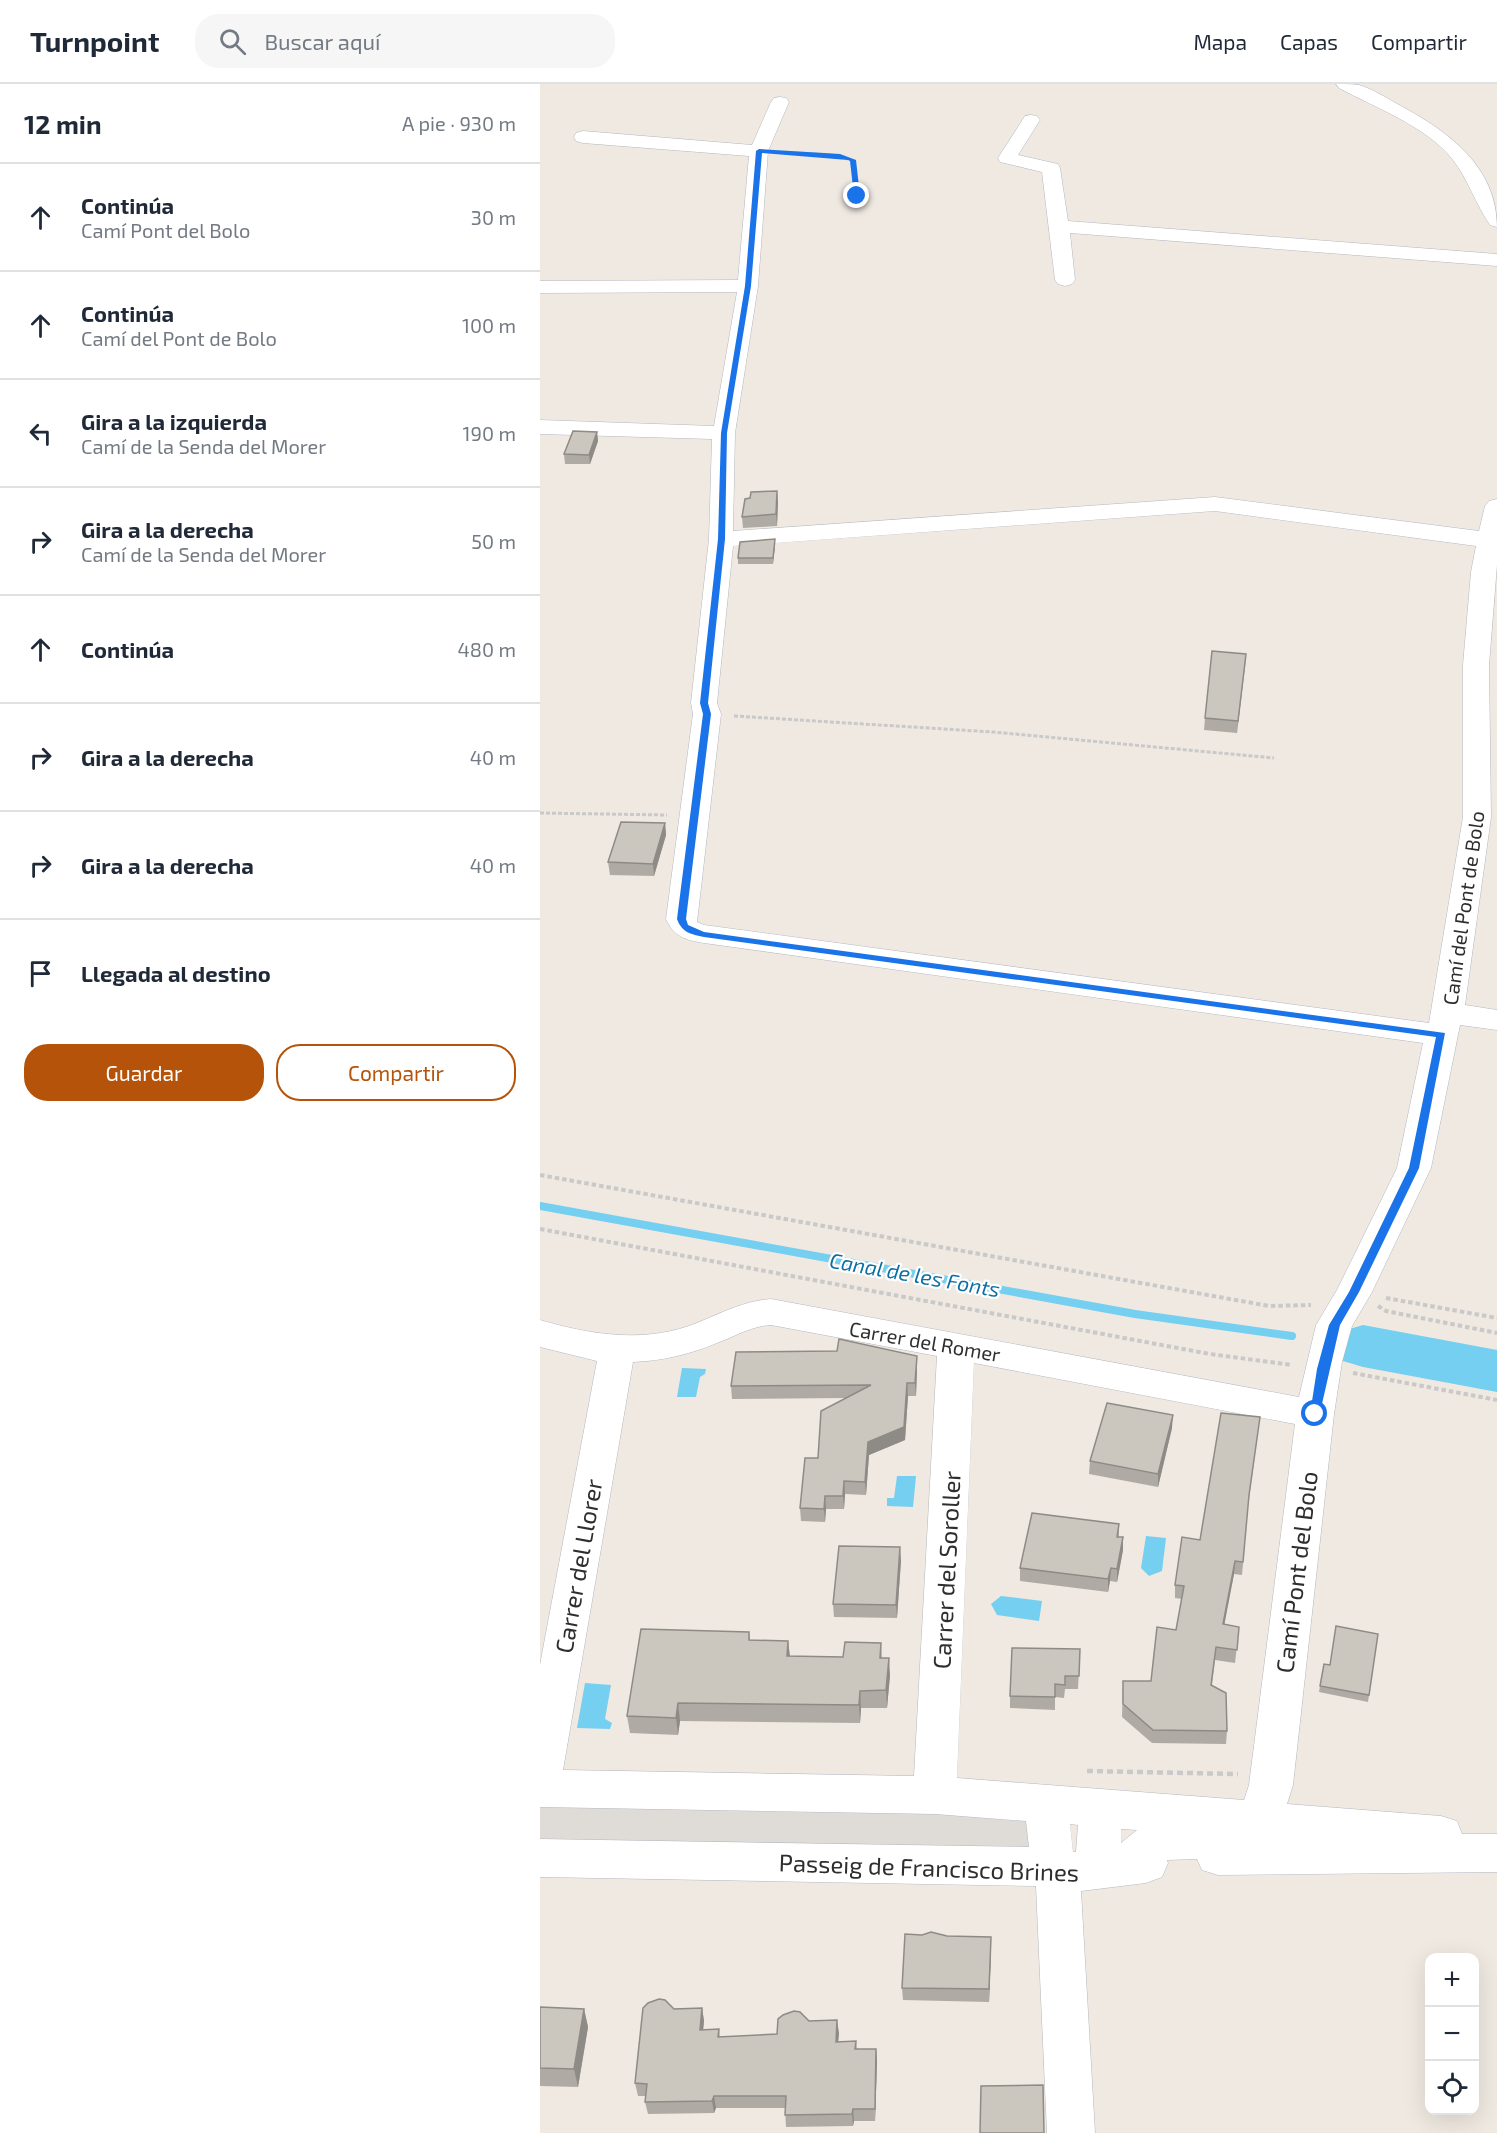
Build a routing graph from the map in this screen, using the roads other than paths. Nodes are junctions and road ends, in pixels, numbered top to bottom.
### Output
1 (1345, 84) edge
2 (780, 102) dead end
3 (1031, 120) dead end
4 (583, 137) dead end
5 (759, 151) junction
6 (1497, 221) edge
7 (1059, 226) junction
8 (1497, 260) edge
9 (1065, 280) dead end
10 (748, 286) junction
11 (540, 287) edge
12 (540, 427) edge
13 (724, 433) junction
14 (1497, 506) edge
15 (721, 539) junction
16 (1490, 540) junction
17 (1486, 684) edge
18 (1497, 1020) edge
19 (1445, 1024) junction
20 (540, 1333) edge
21 (956, 1346) junction
22 (617, 1350) junction
23 (1327, 1352) joint
24 (1315, 1414) junction
25 (540, 1781) edge
26 (540, 1788) edge
27 (935, 1795) junction
28 (1046, 1804) junction
29 (1100, 1808) junction
30 (1260, 1819) junction
31 (1497, 1840) edge
32 (1497, 1853) edge
33 (540, 1858) edge
34 (1083, 1869) junction
35 (1071, 2133) edge

1 - 6 street
2 - 5 street
3 - 7 street
4 - 5 street
5 - 10 street
7 - 8 street
7 - 9 street
10 - 11 street
10 - 13 street
12 - 13 street
13 - 15 street
14 - 16 street, Camí del Pont de Bolo
15 - 16 street
15 - 19 street
16 - 17 street, Camí del Pont de Bolo
17 - 19 street, Camí del Pont de Bolo
18 - 19 street
19 - 23 street, Camí del Pont de Bolo
20 - 22 street, Carrer del Romer
21 - 22 street, Carrer del Romer
21 - 24 street, Carrer del Romer
21 - 27 street, Carrer del Soroller
22 - 25 street, Carrer del Llorer
23 - 24 street, Camí Pont del Bolo
24 - 30 street, Camí Pont del Bolo
26 - 27 street
27 - 28 street
28 - 29 street
28 - 34 street
29 - 30 street
29 - 34 street
30 - 31 street
30 - 34 street
32 - 34 street, Passeig de Francisco Brines
33 - 34 street, Passeig de Francisco Brines
34 - 35 street

